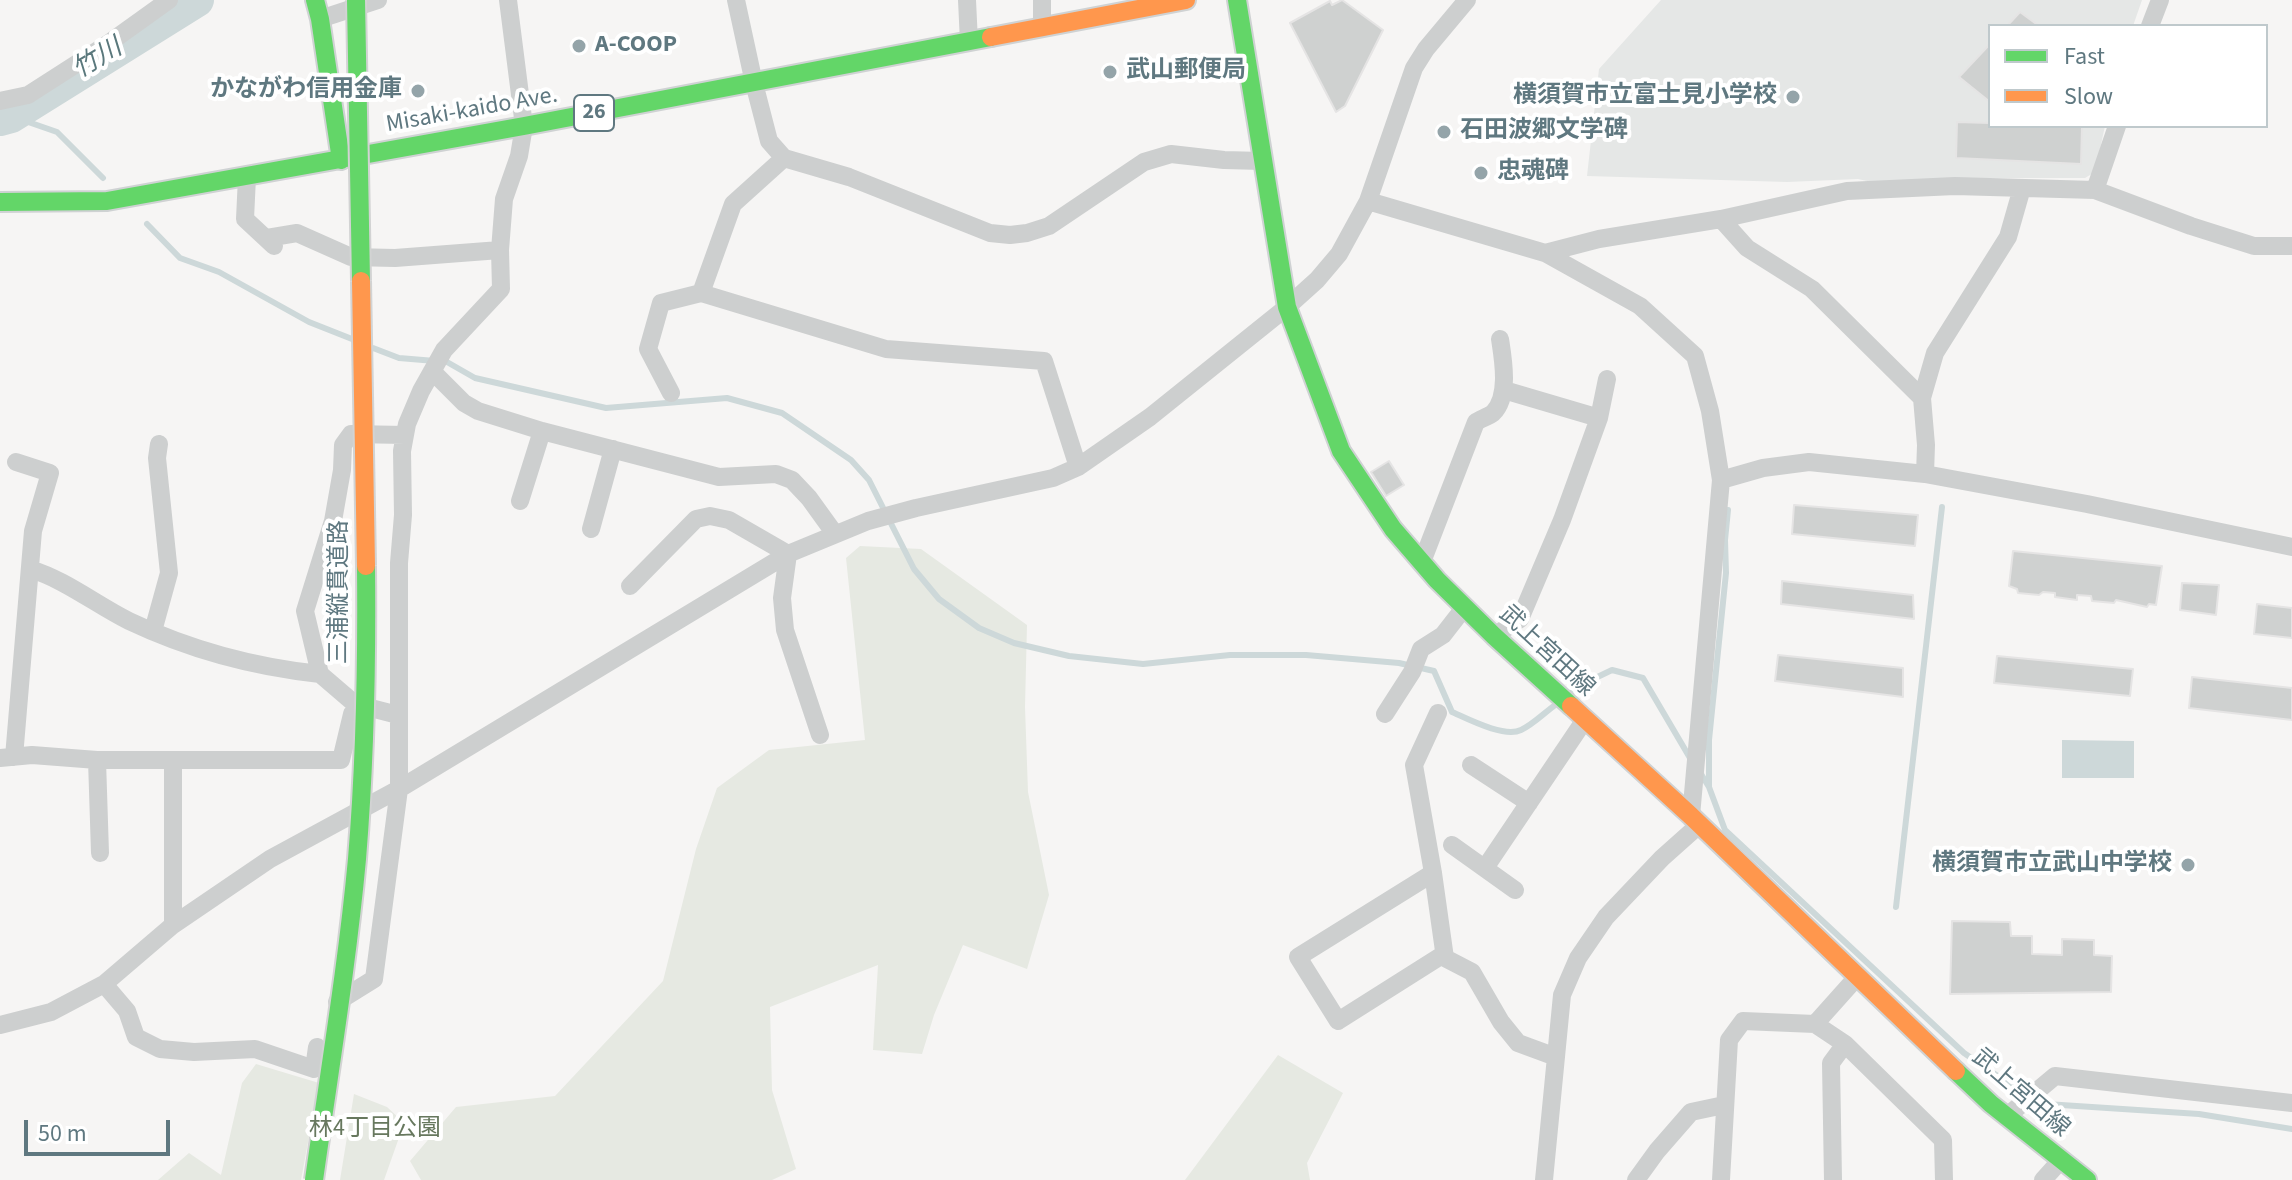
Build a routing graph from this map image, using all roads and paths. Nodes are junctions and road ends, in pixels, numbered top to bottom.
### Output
1 (169, 0) edge
2 (315, 0) edge
3 (356, 0) edge
4 (367, 0) edge
5 (378, 0) edge
6 (508, 0) edge
7 (736, 0) edge
8 (967, 0) edge
9 (1042, 0) edge
10 (1186, 0) edge
11 (1237, 0) edge
12 (1467, 0) edge
13 (2160, 0) edge
14 (320, 19) junction
15 (2151, 24) edge
16 (1042, 28) junction
17 (969, 42) junction
18 (754, 83) junction
19 (0, 101) edge
20 (524, 126) junction
21 (2116, 128) edge
22 (784, 158) junction
23 (341, 160) junction
24 (1262, 161) junction
25 (247, 177) junction
26 (2022, 188) junction
27 (2095, 190) junction
28 (1368, 201) junction
29 (0, 202) edge
30 (1721, 219) junction
31 (2292, 246) edge
32 (500, 250) junction
33 (1545, 253) junction
34 (701, 293) junction
35 (1287, 307) junction
36 (1500, 339) dead end
37 (432, 371) junction
38 (1607, 379) dead end
39 (1504, 390) junction
40 (671, 393) dead end
41 (1922, 398) junction
42 (1599, 418) junction
43 (542, 431) junction
44 (405, 435) junction
45 (159, 444) dead end
46 (613, 449) junction
47 (16, 462) dead end
48 (1078, 467) junction
49 (1925, 474) junction
50 (1721, 480) junction
51 (520, 501) dead end
52 (591, 529) dead end
53 (835, 534) junction
54 (2292, 547) edge
55 (788, 554) junction
56 (1422, 562) junction
57 (30, 569) junction
58 (630, 586) dead end
59 (1464, 608) junction
60 (153, 631) junction
61 (1494, 636) junction
62 (320, 674) junction
63 (355, 704) junction
64 (1438, 713) dead end
65 (1385, 714) dead end
66 (398, 715) junction
67 (1584, 721) junction
68 (820, 735) dead end
69 (7, 757) edge
70 (97, 760) junction
71 (173, 761) junction
72 (1471, 765) dead end
73 (399, 789) junction
74 (1529, 803) junction
75 (1695, 820) junction
76 (1452, 845) dead end
77 (100, 853) dead end
78 (1485, 868) junction
79 (1433, 873) junction
80 (1515, 890) dead end
81 (173, 925) junction
82 (1444, 954) junction
83 (1857, 977) junction
84 (104, 984) junction
85 (1815, 1024) junction
86 (0, 1025) edge
87 (1845, 1044) junction
88 (1556, 1057) junction
89 (2292, 1103) edge
90 (1724, 1105) junction
91 (2006, 1117) junction
92 (2061, 1160) junction
93 (314, 1180) edge
94 (327, 1180) edge
95 (1544, 1180) edge
96 (1636, 1180) edge
97 (1721, 1180) edge
98 (1833, 1180) edge
99 (1944, 1180) edge
100 (2043, 1180) edge
101 (2087, 1180) edge

1 - 19 street
2 - 14 main road
3 - 93 main road, 三浦縦貫道路, bridge
4 - 94 main road, 三浦縦貫道路
5 - 14 street
6 - 20 street
7 - 18 street
8 - 17 street
9 - 16 street
10 - 16 main road, Misaki-kaido Ave. / 26
11 - 24 main road, 武上宮田線
12 - 28 street
13 - 15 street
14 - 23 main road
16 - 17 main road, Misaki-kaido Ave. / 26
17 - 18 main road, Misaki-kaido Ave. / 26
18 - 20 main road, Misaki-kaido Ave. / 26
18 - 22 street
20 - 23 main road, Misaki-kaido Ave. / 26
20 - 32 street
21 - 27 street
22 - 24 street
22 - 34 street
23 - 25 main road, Misaki-kaido Ave. / 26
24 - 35 main road, 武上宮田線
25 - 29 main road, Misaki-kaido Ave. / 26
25 - 32 street
26 - 27 street
26 - 30 street
26 - 41 street
27 - 31 street
28 - 33 street
28 - 35 street
30 - 33 street
30 - 41 street
32 - 37 street
33 - 50 street
34 - 40 street
34 - 48 street
35 - 48 street
35 - 56 main road, 武上宮田線
36 - 39 street
37 - 43 street
37 - 44 street
38 - 42 street
39 - 42 street
39 - 56 street
41 - 49 street
42 - 61 street
43 - 46 street
43 - 51 street
44 - 62 street
44 - 66 street
45 - 60 street
46 - 52 street
46 - 53 street
47 - 57 street
48 - 53 street
49 - 50 street
49 - 54 street
50 - 75 street
53 - 55 street
55 - 58 street
55 - 68 street
55 - 73 street
56 - 59 main road, 武上宮田線
57 - 60 street
57 - 69 street
59 - 61 main road, 武上宮田線
59 - 65 street
60 - 62 street
61 - 67 main road, 武上宮田線
62 - 63 street
63 - 66 street
63 - 71 street
64 - 79 street
66 - 73 street
67 - 74 street
67 - 75 main road, 武上宮田線
69 - 70 street
70 - 71 street
70 - 77 street
71 - 81 street
72 - 74 street
73 - 81 street
73 - 84 street
74 - 78 street
75 - 83 main road, 武上宮田線
75 - 88 street
76 - 78 street
78 - 80 street
79 - 82 street
79 - 82 street
81 - 84 street
82 - 88 street
83 - 85 street
83 - 91 main road, 武上宮田線
84 - 86 street
85 - 87 street
85 - 90 street
87 - 98 street
87 - 99 street
88 - 95 street
89 - 91 street
90 - 96 street
90 - 97 street
91 - 92 main road, 武上宮田線
92 - 100 street
92 - 101 main road, 武上宮田線

